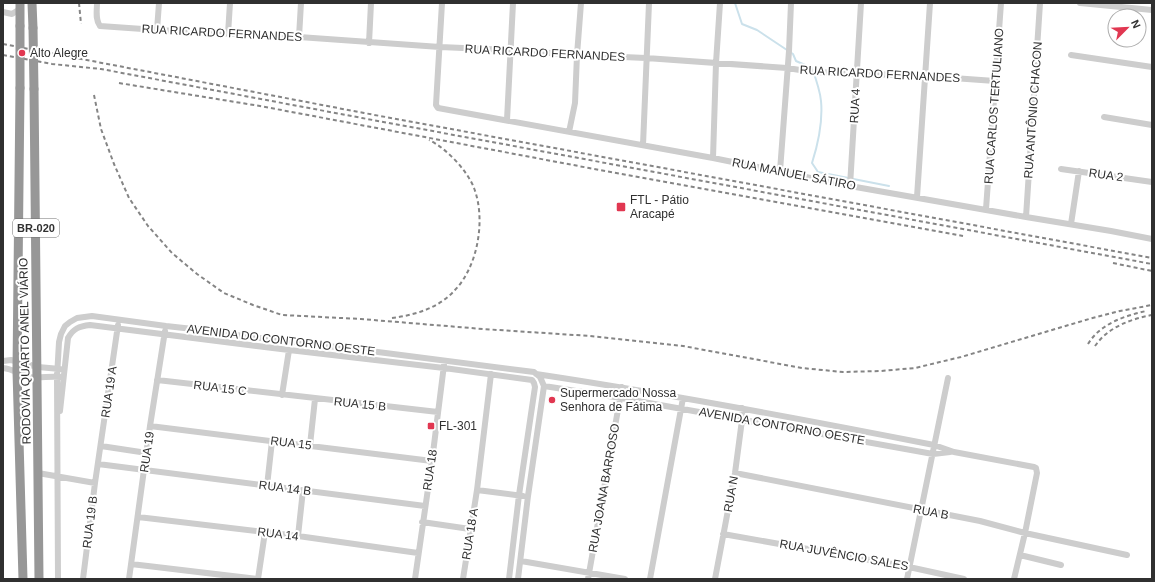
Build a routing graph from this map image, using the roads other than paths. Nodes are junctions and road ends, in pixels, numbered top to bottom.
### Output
1 (32, 3) edge
2 (97, 3) edge
3 (160, 3) edge
4 (230, 3) edge
5 (301, 3) edge
6 (371, 3) edge
7 (442, 3) edge
8 (513, 3) edge
9 (581, 3) edge
10 (649, 3) edge
11 (720, 3) edge
12 (791, 3) edge
13 (861, 3) edge
14 (930, 3) edge
15 (1001, 3) edge
16 (1040, 3) edge
17 (1080, 3) edge
18 (1105, 4) edge
19 (20, 6) edge
20 (1152, 10) edge
21 (3, 12) edge
22 (157, 30) junction
23 (228, 34) junction
24 (299, 37) junction
25 (369, 43) junction
26 (440, 47) junction
27 (510, 50) junction
28 (577, 55) junction
29 (1071, 55) dead end
30 (646, 58) junction
31 (716, 63) junction
32 (1152, 67) edge
33 (787, 68) junction
34 (857, 74) junction
35 (925, 76) junction
36 (995, 81) junction
37 (1104, 117) dead end
38 (506, 120) junction
39 (1152, 125) edge
40 (569, 132) junction
41 (643, 145) junction
42 (713, 158) junction
43 (1061, 169) dead end
44 (1078, 171) junction
45 (780, 172) junction
46 (1152, 182) edge
47 (850, 186) junction
48 (916, 197) junction
49 (986, 209) junction
50 (1026, 217) junction
51 (1071, 224) junction
52 (1152, 232) edge
53 (1152, 239) edge
54 (119, 320) junction
55 (166, 326) junction
56 (118, 328) junction
57 (164, 334) junction
58 (243, 336) junction
59 (259, 338) junction
60 (242, 344) junction
61 (258, 346) junction
62 (355, 349) junction
63 (289, 350) junction
64 (370, 350) junction
65 (354, 358) junction
66 (369, 360) junction
67 (445, 360) junction
68 (3, 361) edge
69 (17, 362) junction
70 (38, 367) junction
71 (3, 368) edge
72 (57, 368) junction
73 (444, 368) junction
74 (65, 369) junction
75 (17, 372) junction
76 (491, 374) junction
77 (536, 374) junction
78 (57, 377) junction
79 (38, 378) junction
80 (64, 378) junction
81 (948, 378) dead end
82 (157, 380) junction
83 (584, 381) junction
84 (599, 383) junction
85 (544, 386) junction
86 (622, 386) junction
87 (582, 392) junction
88 (597, 394) junction
89 (282, 395) junction
90 (620, 398) junction
91 (683, 398) junction
92 (315, 399) junction
93 (681, 408) junction
94 (742, 408) junction
95 (438, 412) junction
96 (58, 419) junction
97 (742, 420) junction
98 (150, 426) junction
99 (847, 428) junction
100 (845, 438) junction
101 (272, 441) junction
102 (310, 445) junction
103 (934, 445) junction
104 (101, 446) junction
105 (954, 452) junction
106 (147, 453) junction
107 (933, 454) junction
108 (432, 461) junction
109 (98, 464) junction
110 (144, 471) junction
111 (38, 473) junction
112 (735, 473) junction
113 (57, 477) junction
114 (95, 483) junction
115 (267, 486) junction
116 (303, 490) junction
117 (477, 490) junction
118 (519, 495) junction
119 (528, 496) junction
120 (425, 506) junction
121 (921, 510) junction
122 (138, 517) junction
123 (422, 522) junction
124 (470, 529) junction
125 (265, 532) junction
126 (1026, 533) junction
127 (724, 534) junction
128 (298, 536) junction
129 (418, 553) junction
130 (1020, 555) junction
131 (1127, 555) dead end
132 (521, 561) junction
133 (131, 564) junction
134 (1061, 565) dead end
135 (909, 567) junction
136 (589, 576) edge
137 (41, 577) edge
138 (23, 579) edge
139 (58, 579) edge
140 (83, 579) edge
141 (129, 579) edge
142 (258, 579) edge
143 (414, 579) edge
144 (463, 579) edge
145 (509, 579) edge
146 (518, 579) edge
147 (625, 579) edge
148 (650, 579) edge
149 (715, 579) edge
150 (907, 579) edge
151 (964, 579) edge
152 (1014, 579) edge

1 - 70 highway, RODOVIA QUARTO ANEL VIÁRIO / BR-020, bridge
2 - 22 street, RUA RICARDO FERNANDES
3 - 22 street
4 - 23 street
5 - 24 street
6 - 25 street
7 - 26 street
8 - 27 street
9 - 28 street
10 - 30 street
11 - 31 street
12 - 33 street
13 - 34 street, RUA 4
14 - 35 street
15 - 36 street, RUA CARLOS TERTULIANO
16 - 50 street, RUA ANTÔNIO CHACON
17 - 18 street
18 - 20 street
19 - 21 street
19 - 69 highway, RODOVIA QUARTO ANEL VIÁRIO / BR-020, bridge
22 - 23 street, RUA RICARDO FERNANDES
23 - 24 street, RUA RICARDO FERNANDES
24 - 25 street, RUA RICARDO FERNANDES
25 - 26 street, RUA RICARDO FERNANDES
26 - 27 street, RUA RICARDO FERNANDES
26 - 38 street, RUA MANUEL SÁTIRO
27 - 28 street, RUA RICARDO FERNANDES
27 - 38 street
28 - 30 street, RUA RICARDO FERNANDES
28 - 40 street
29 - 32 street
30 - 31 street, RUA RICARDO FERNANDES
30 - 41 street
31 - 33 street, RUA RICARDO FERNANDES
31 - 42 street
33 - 34 street, RUA RICARDO FERNANDES
33 - 45 street
34 - 35 street, RUA RICARDO FERNANDES
34 - 47 street, RUA 4
35 - 36 street, RUA RICARDO FERNANDES
35 - 48 street
36 - 49 street, RUA CARLOS TERTULIANO
37 - 39 street
38 - 40 street, RUA MANUEL SÁTIRO
40 - 41 street, RUA MANUEL SÁTIRO
41 - 42 street, RUA MANUEL SÁTIRO
42 - 45 street, RUA MANUEL SÁTIRO
43 - 44 street, RUA 2
44 - 46 street, RUA 2
44 - 51 street
45 - 47 street, RUA MANUEL SÁTIRO
47 - 48 street, RUA MANUEL SÁTIRO
48 - 49 street, RUA MANUEL SÁTIRO
49 - 50 street, RUA MANUEL SÁTIRO
50 - 51 street, RUA MANUEL SÁTIRO
51 - 53 street, RUA MANUEL SÁTIRO
52 - 53 street
54 - 55 street, AVENIDA DO CONTORNO OESTE
54 - 56 street, RUA 19 A
54 - 72 street, AVENIDA DO CONTORNO OESTE
55 - 57 street, RUA 19
55 - 58 street, AVENIDA DO CONTORNO OESTE
56 - 57 street, AVENIDA DO CONTORNO OESTE
56 - 74 street, AVENIDA DO CONTORNO OESTE
56 - 104 street, RUA 19 A
57 - 60 street, AVENIDA DO CONTORNO OESTE
57 - 82 street, RUA 19
58 - 59 street, AVENIDA DO CONTORNO OESTE
58 - 60 street
59 - 61 street
59 - 62 street, AVENIDA DO CONTORNO OESTE
60 - 61 street, AVENIDA DO CONTORNO OESTE
61 - 63 street, AVENIDA DO CONTORNO OESTE
62 - 64 street, AVENIDA DO CONTORNO OESTE
62 - 65 street
63 - 65 street, AVENIDA DO CONTORNO OESTE
63 - 89 street
64 - 66 street
64 - 67 street, AVENIDA DO CONTORNO OESTE
65 - 66 street, AVENIDA DO CONTORNO OESTE
66 - 73 street, AVENIDA DO CONTORNO OESTE
67 - 73 street, RUA 18
67 - 77 street, AVENIDA DO CONTORNO OESTE
68 - 69 street
69 - 70 street
69 - 75 highway, RODOVIA QUARTO ANEL VIÁRIO / BR-020
70 - 72 street
70 - 79 highway, RODOVIA QUARTO ANEL VIÁRIO / BR-020
71 - 75 street
72 - 74 street
72 - 78 street, AVENIDA DO CONTORNO OESTE
73 - 76 street, AVENIDA DO CONTORNO OESTE
73 - 95 street, RUA 18
74 - 80 street, AVENIDA DO CONTORNO OESTE
75 - 79 street
75 - 138 highway, RODOVIA QUARTO ANEL VIÁRIO / BR-020
76 - 117 street, RUA 18 A
76 - 118 street, AVENIDA DO CONTORNO OESTE
77 - 83 street, AVENIDA CONTORNO OESTE
77 - 85 street
78 - 79 street
78 - 80 street
78 - 96 street, AVENIDA DO CONTORNO OESTE
79 - 111 highway, RODOVIA QUARTO ANEL VIÁRIO / BR-020
80 - 96 street, AVENIDA DO CONTORNO OESTE
81 - 103 street
82 - 89 street, RUA 15 C
82 - 98 street, RUA 19
83 - 84 street, AVENIDA CONTORNO OESTE
83 - 87 street
84 - 86 street, AVENIDA CONTORNO OESTE
84 - 88 street
85 - 87 street, AVENIDA CONTORNO OESTE
85 - 119 street
86 - 90 street
86 - 91 street, AVENIDA CONTORNO OESTE
87 - 88 street, AVENIDA CONTORNO OESTE
88 - 90 street, AVENIDA CONTORNO OESTE
89 - 92 street, RUA 15 B
90 - 93 street, AVENIDA CONTORNO OESTE
90 - 136 street, RUA JOANA BARROSO
91 - 93 street
91 - 94 street, AVENIDA CONTORNO OESTE
92 - 95 street, RUA 15 B
92 - 102 street
93 - 97 street, AVENIDA CONTORNO OESTE
93 - 148 street
94 - 97 street, RUA N
94 - 99 street, AVENIDA CONTORNO OESTE
95 - 108 street, RUA 18
96 - 113 street
97 - 100 street, AVENIDA CONTORNO OESTE
97 - 112 street, RUA N
98 - 101 street, RUA 15
98 - 106 street, RUA 19
99 - 100 street
99 - 103 street, AVENIDA CONTORNO OESTE
100 - 107 street, AVENIDA CONTORNO OESTE
101 - 102 street, RUA 15
101 - 115 street
102 - 108 street, RUA 15
103 - 105 street, AVENIDA CONTORNO OESTE
103 - 107 street
104 - 106 street
104 - 109 street, RUA 19 A
105 - 107 street, AVENIDA CONTORNO OESTE
105 - 126 street, AVENIDA CONTORNO OESTE
106 - 110 street, RUA 19
107 - 121 street
108 - 120 street, RUA 18
109 - 110 street, RUA 14 B
109 - 114 street, RUA 19 B
110 - 115 street, RUA 14 B
110 - 122 street, RUA 19
111 - 113 street
111 - 137 highway, RODOVIA QUARTO ANEL VIÁRIO / BR-020
112 - 121 street, RUA B
112 - 127 street, RUA N
113 - 114 street
113 - 139 street
114 - 140 street, RUA 19 B
115 - 116 street, RUA 14 B
116 - 120 street, RUA 14 B
116 - 128 street
117 - 118 street
117 - 124 street, RUA 18 A
118 - 119 street
118 - 145 street
119 - 132 street
120 - 123 street, RUA 18
121 - 126 street, RUA B
121 - 135 street
122 - 125 street, RUA 14
122 - 133 street, RUA 19
123 - 124 street
123 - 129 street, RUA 18
124 - 144 street, RUA 18 A
125 - 128 street, RUA 14
125 - 142 street
126 - 130 street
126 - 131 street, RUA B
127 - 135 street, RUA JUVÊNCIO SALES
127 - 149 street, RUA N
128 - 129 street, RUA 14
129 - 143 street, RUA 18
130 - 134 street
130 - 152 street
132 - 136 street
132 - 146 street
133 - 141 street, RUA 19
133 - 142 street
135 - 150 street
135 - 151 street, RUA JUVÊNCIO SALES
136 - 147 street

